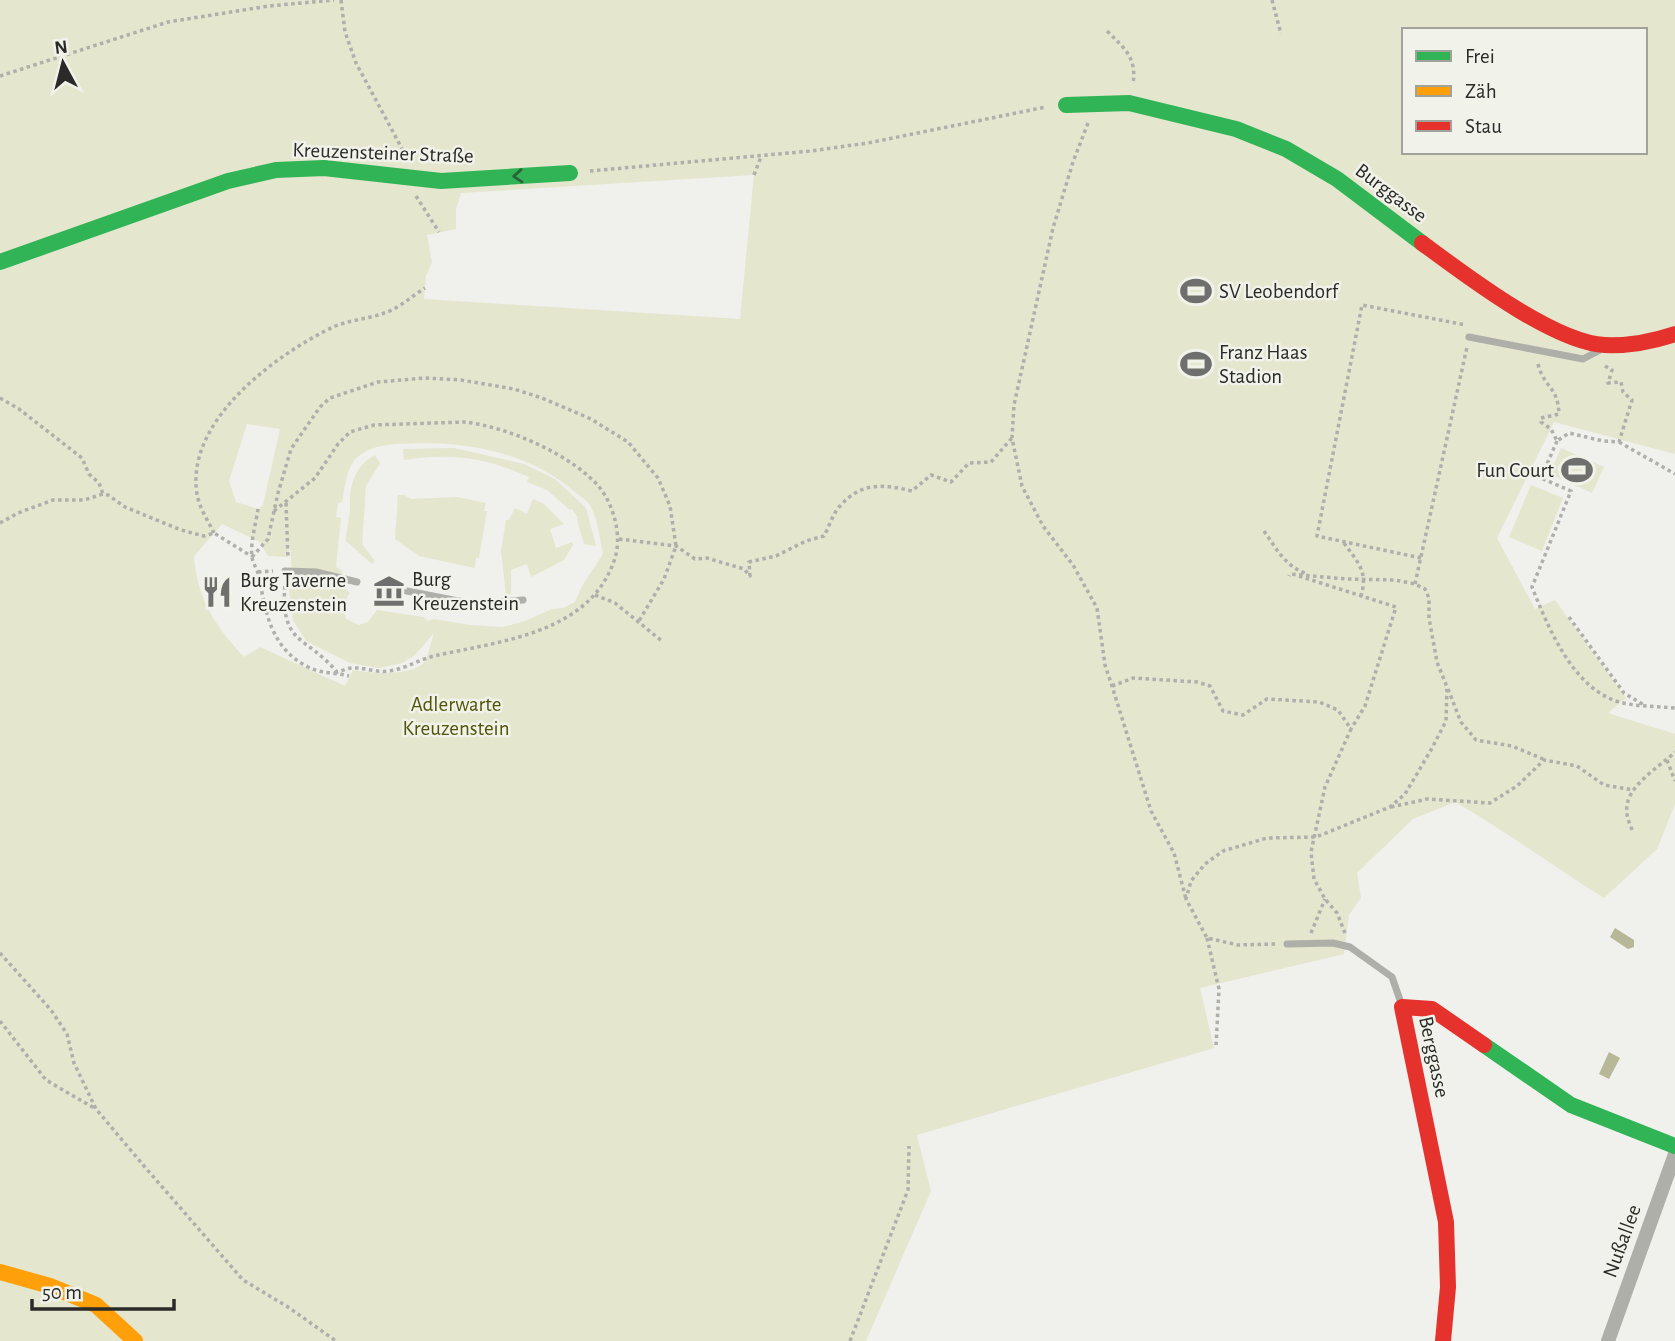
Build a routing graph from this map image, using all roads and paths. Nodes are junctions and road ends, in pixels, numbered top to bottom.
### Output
1 (334, 0) edge
2 (341, 0) edge
3 (1272, 0) edge
4 (1107, 31) dead end
5 (1281, 34) dead end
6 (0, 76) edge
7 (1096, 103) junction
8 (1129, 103) junction
9 (1066, 105) joint
10 (761, 157) junction
11 (570, 173) joint
12 (754, 175) dead end
13 (413, 177) junction
14 (439, 232) dead end
15 (0, 262) edge
16 (425, 288) dead end
17 (1675, 334) edge
18 (1469, 337) junction
19 (1604, 345) junction
20 (1543, 351) junction
21 (1583, 359) junction
22 (0, 398) edge
23 (1012, 439) junction
24 (1558, 441) junction
25 (1619, 442) junction
26 (1675, 474) edge
27 (103, 494) junction
28 (286, 503) junction
29 (258, 509) dead end
30 (274, 511) junction
31 (0, 523) edge
32 (1264, 531) dead end
33 (214, 533) junction
34 (618, 539) junction
35 (1343, 541) junction
36 (676, 547) junction
37 (252, 556) junction
38 (1421, 558) junction
39 (288, 571) junction
40 (1325, 577) junction
41 (1365, 579) junction
42 (357, 582) dead end
43 (376, 584) dead end
44 (1415, 584) junction
45 (595, 595) junction
46 (1360, 597) junction
47 (523, 600) dead end
48 (1569, 617) dead end
49 (639, 621) junction
50 (663, 642) dead end
51 (337, 672) junction
52 (349, 676) dead end
53 (1112, 686) junction
54 (1447, 687) junction
55 (1648, 706) junction
56 (1675, 708) edge
57 (1351, 729) junction
58 (1675, 752) edge
59 (1544, 760) junction
60 (1667, 760) junction
61 (1675, 781) edge
62 (1634, 790) junction
63 (1390, 807) junction
64 (1632, 830) dead end
65 (1316, 837) junction
66 (1186, 899) junction
67 (1325, 899) junction
68 (1342, 929) dead end
69 (1207, 938) junction
70 (1307, 943) junction
71 (1287, 944) joint
72 (0, 953) edge
73 (1402, 1007) junction
74 (0, 1021) edge
75 (1216, 1046) dead end
76 (96, 1109) junction
77 (909, 1146) dead end
78 (1675, 1146) edge
79 (1675, 1154) edge
80 (0, 1272) edge
81 (135, 1341) edge
82 (336, 1341) edge
83 (850, 1341) edge
84 (1443, 1341) edge
85 (1608, 1341) edge

1 - 6 path
2 - 13 path
3 - 5 path
4 - 8 path
7 - 8 street, Burggasse
7 - 9 street, Burggasse
7 - 23 path
8 - 19 street, Burggasse
9 - 10 path
10 - 11 path
10 - 12 path
11 -> 13 street, Kreuzensteiner Straße
13 - 14 path
13 - 15 street, Kreuzensteiner Straße
16 - 33 path
17 - 19 street, Burggasse
18 - 20 lane
18 - 35 path
18 - 38 path
19 - 21 lane
20 - 21 lane
20 - 24 path
21 - 25 path
22 - 27 path
23 - 36 path
23 - 53 path
24 - 25 path
24 - 55 path
25 - 26 path
27 - 31 path
27 - 33 path
28 - 30 path
28 - 34 path
28 - 39 path
29 - 37 path
30 - 36 path
30 - 37 path
32 - 40 path
33 - 37 path
34 - 36 path
34 - 45 path
35 - 38 path
35 - 41 path
36 - 49 path
37 - 51 path
38 - 44 path
39 - 42 lane
39 - 51 path
40 - 41 path
40 - 46 path
41 - 44 path
41 - 46 path
43 - 47 lane
44 - 54 path
45 - 49 path
45 - 51 path
46 - 57 path
48 - 55 path
49 - 50 path
51 - 52 path
53 - 57 path
53 - 66 path
54 - 59 path
54 - 63 path
55 - 56 path
57 - 65 path
58 - 60 path
59 - 62 path
59 - 63 path
60 - 61 path
60 - 62 path
62 - 64 path
63 - 65 path
65 - 66 path
65 - 67 path
66 - 69 path
67 - 68 path
67 - 70 path
69 - 71 path
69 - 75 path
70 - 71 lane
70 - 73 lane
72 - 76 path
73 - 78 street, Berggasse
73 - 84 street, Berggasse
74 - 76 path
76 - 82 path
77 - 83 path
79 - 85 street, Nußallee
80 - 81 street

